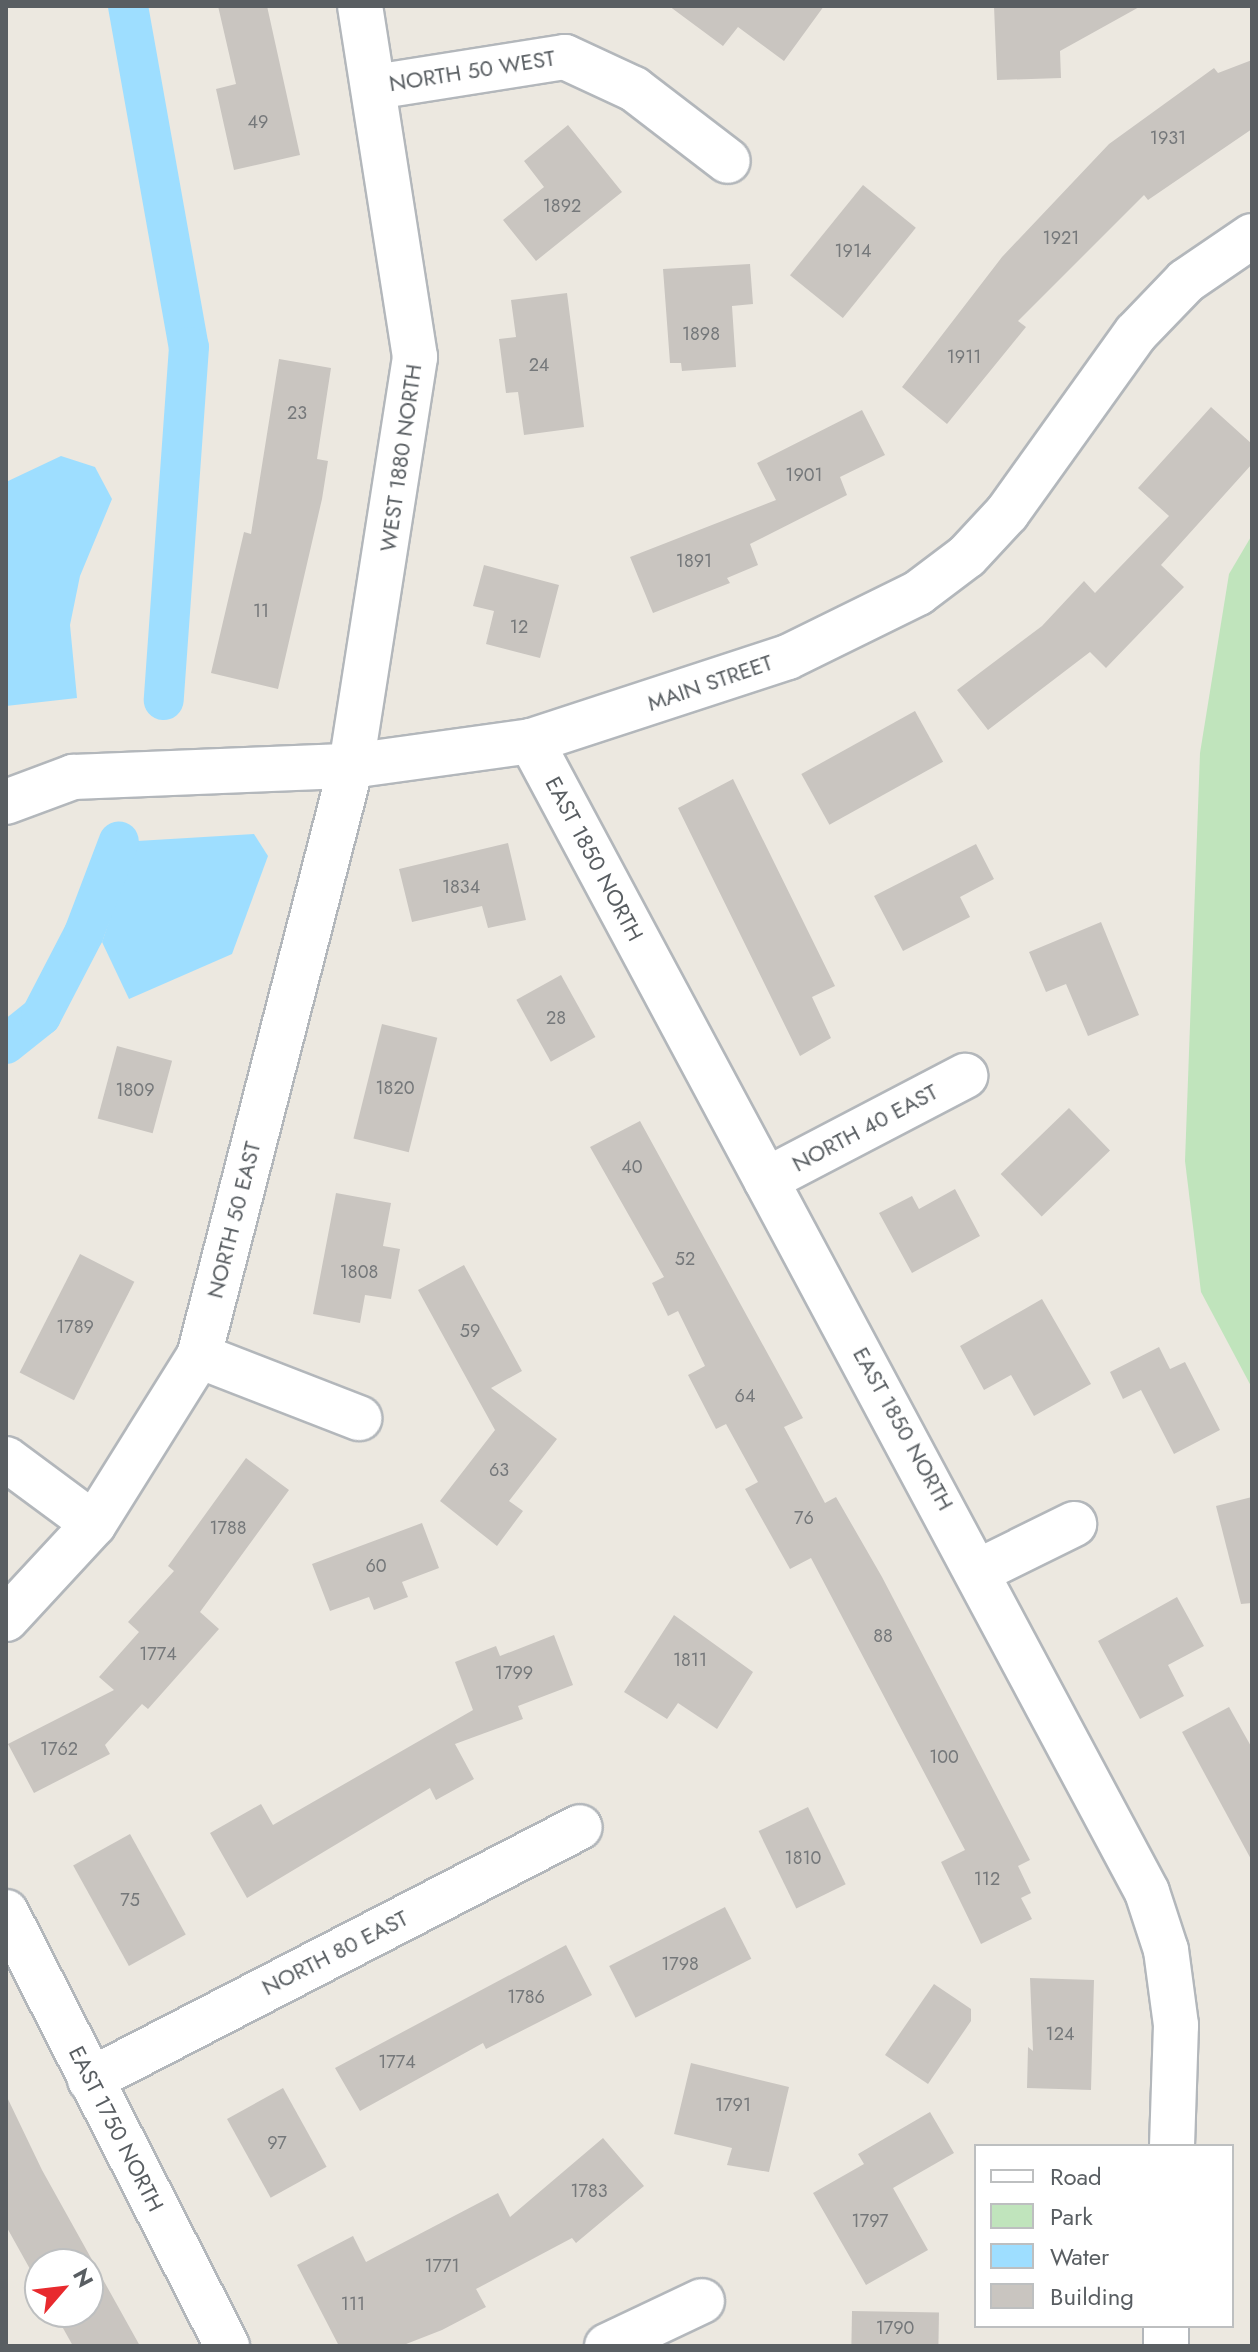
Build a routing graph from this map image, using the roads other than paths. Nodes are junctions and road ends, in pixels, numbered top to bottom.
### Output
1 (360, 6) edge
2 (375, 87) junction
3 (728, 161) dead end
4 (1252, 236) edge
5 (531, 741) junction
6 (351, 766) junction
7 (6, 802) edge
8 (965, 1076) dead end
9 (766, 1180) junction
10 (199, 1356) junction
11 (359, 1418) dead end
12 (6, 1459) edge
13 (94, 1524) junction
14 (1074, 1524) dead end
15 (981, 1570) junction
16 (6, 1619) edge
17 (580, 1827) dead end
18 (6, 1912) edge
19 (90, 2080) junction
20 (1172, 2144) edge
21 (702, 2301) dead end
22 (227, 2346) edge
23 (607, 2346) edge

1 - 2 street, WEST 1880 NORTH
2 - 3 street, NORTH 50 WEST
2 - 6 street, WEST 1880 NORTH
4 - 5 street, MAIN STREET
5 - 6 street, MAIN STREET
5 - 9 street, EAST 1850 NORTH
6 - 7 street, MAIN STREET
6 - 10 street, NORTH 50 EAST
8 - 9 street, NORTH 40 EAST
9 - 15 street, EAST 1850 NORTH
10 - 11 street
10 - 13 street, NORTH 50 EAST
12 - 13 street
13 - 16 street, NORTH 50 EAST
14 - 15 street
15 - 20 street, EAST 1850 NORTH
17 - 19 street, NORTH 80 EAST
18 - 19 street, EAST 1750 NORTH
19 - 22 street, EAST 1750 NORTH
21 - 23 street

